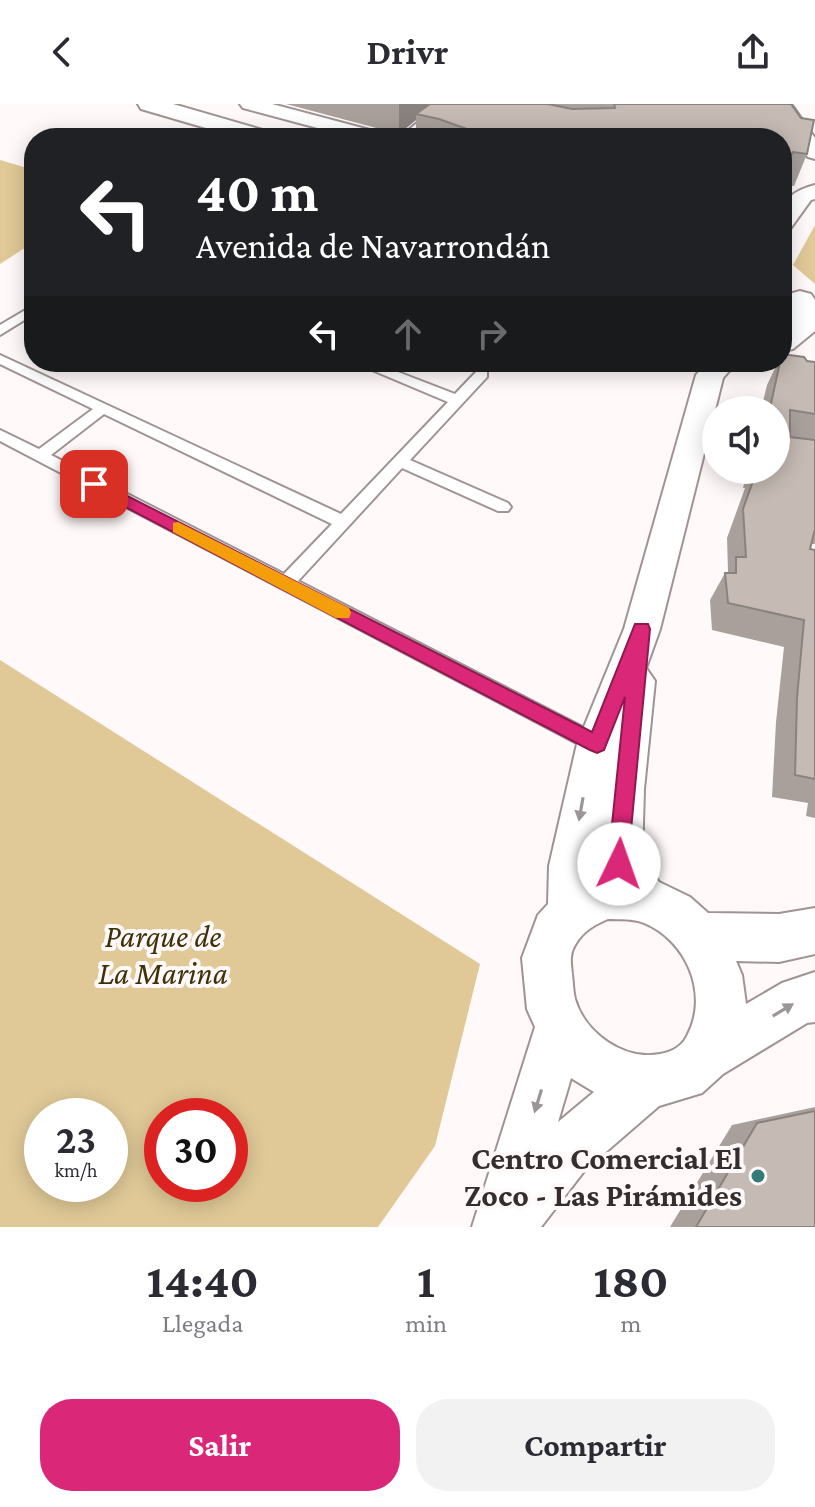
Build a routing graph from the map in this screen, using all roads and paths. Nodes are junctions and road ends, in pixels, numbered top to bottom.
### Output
1 (149, 104) edge
2 (250, 104) edge
3 (781, 104) edge
4 (451, 106) edge
5 (231, 128) edge
6 (340, 128) edge
7 (422, 128) edge
8 (815, 153) edge
9 (799, 299) edge
10 (24, 315) edge
11 (0, 331) edge
12 (792, 336) edge
13 (792, 343) edge
14 (815, 344) edge
15 (0, 359) edge
16 (24, 370) edge
17 (27, 372) edge
18 (386, 372) edge
19 (712, 372) edge
20 (482, 374) dead end
21 (709, 396) edge
22 (457, 400) junction
23 (103, 408) junction
24 (0, 435) edge
25 (702, 448) edge
26 (40, 456) junction
27 (400, 461) junction
28 (503, 507) dead end
29 (343, 522) junction
30 (286, 583) junction
31 (642, 629) junction
32 (597, 744) junction
33 (643, 898) junction
34 (571, 912) junction
35 (815, 931) edge
36 (698, 936) junction
37 (815, 997) edge
38 (560, 1027) junction
39 (705, 1056) junction
40 (646, 1083) junction
41 (502, 1227) edge

1 - 5 main road
2 - 6 street
3 - 8 street
4 - 7 street
9 - 12 main road
10 - 11 lane
13 - 14 main road
15 - 16 lane
17 - 23 lane
18 - 22 lane
19 - 21 street
20 - 22 lane
22 - 27 lane
23 - 26 lane
23 - 29 lane
24 - 26 lane
25 - 31 street
26 - 30 lane
27 - 28 lane
27 - 29 lane
29 - 30 lane
30 - 32 lane
31 - 32 street
31 - 33 street
32 -> 34 street
33 - 34 street
33 - 36 street
34 - 38 street
35 - 36 street
36 - 39 street
39 -> 37 street
38 - 40 street
38 -> 41 street
39 - 40 street
40 - 41 street

